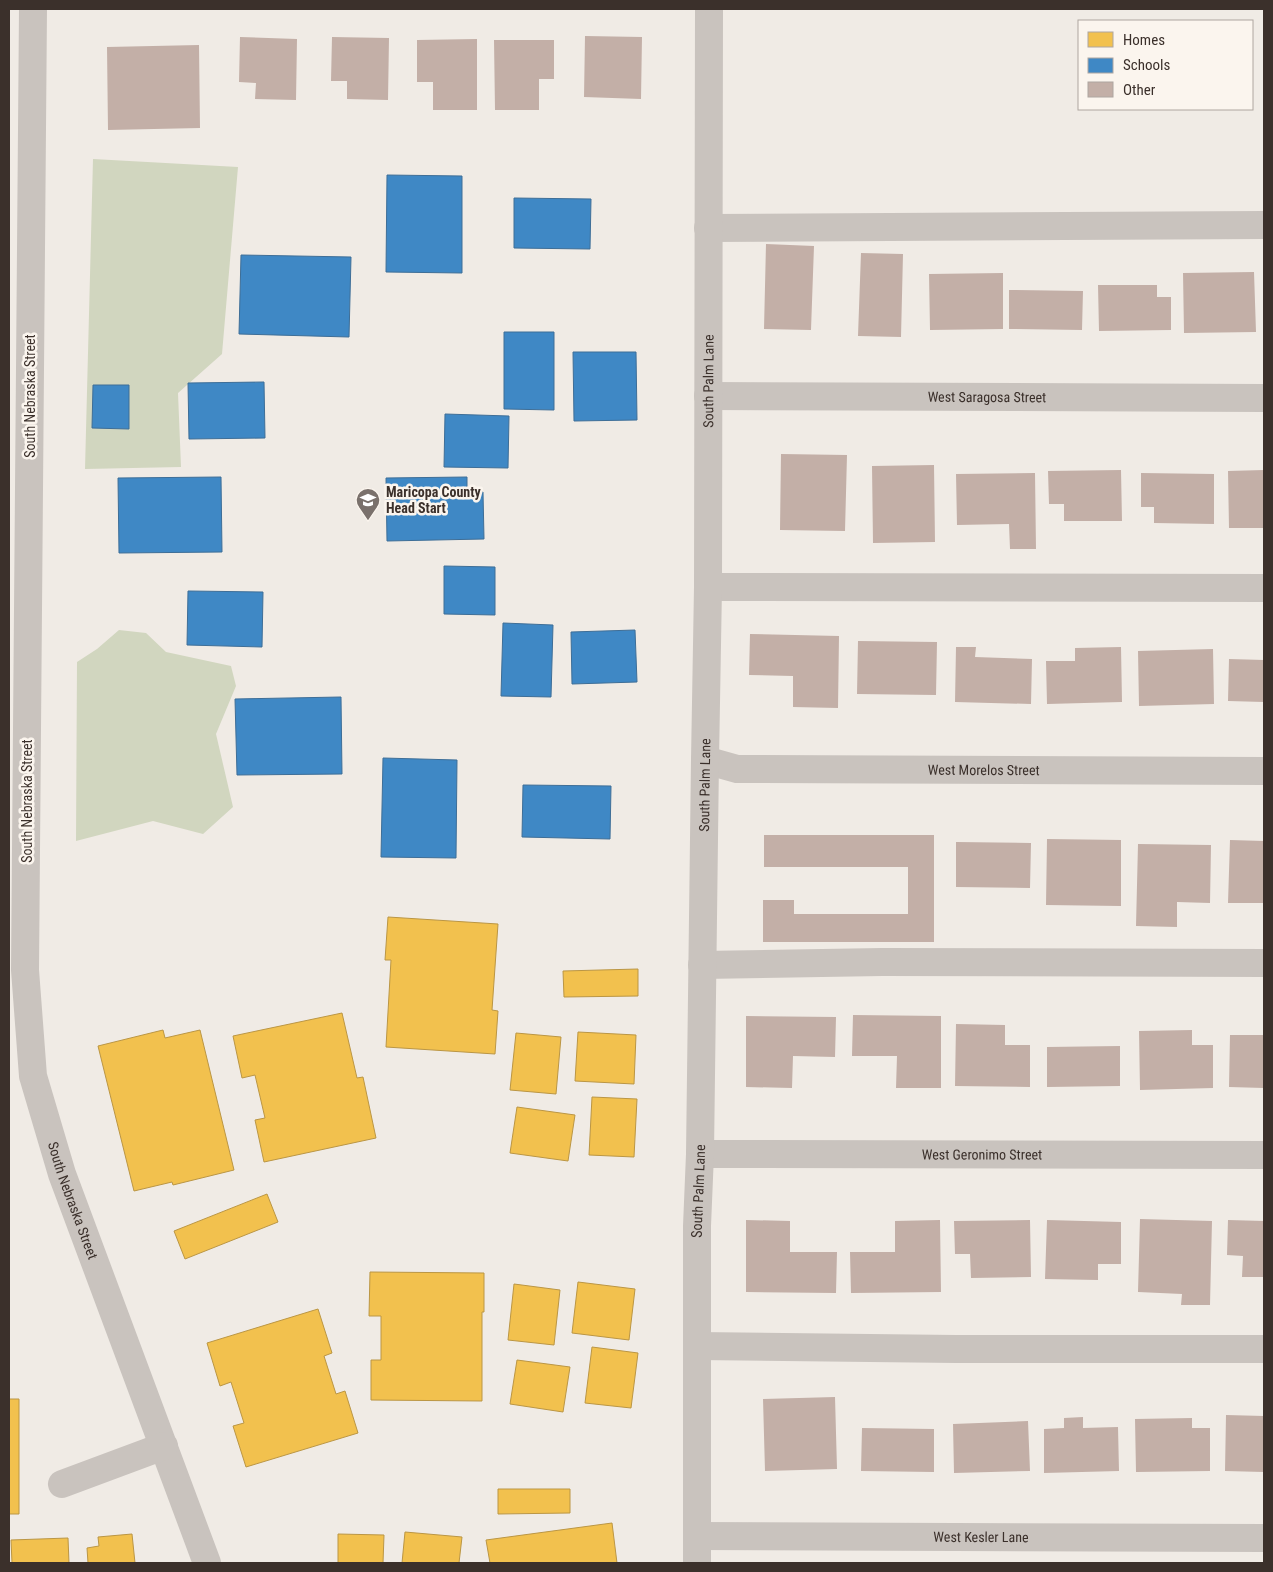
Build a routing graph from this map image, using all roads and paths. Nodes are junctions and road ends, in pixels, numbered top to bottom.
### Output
1 (33, 9) edge
2 (709, 9) edge
3 (1264, 225) edge
4 (708, 228) junction
5 (708, 396) junction
6 (1264, 398) edge
7 (708, 587) junction
8 (1264, 588) edge
9 (704, 760) junction
10 (1264, 771) edge
11 (1264, 963) edge
12 (702, 965) junction
13 (700, 1154) junction
14 (1264, 1155) edge
15 (697, 1346) junction
16 (1264, 1349) edge
17 (164, 1446) junction
18 (62, 1484) dead end
19 (697, 1536) junction
20 (1264, 1538) edge
21 (207, 1563) edge
22 (697, 1563) edge

1 - 17 street, South Nebraska Street
2 - 4 street, South Palm Lane
3 - 4 street
4 - 5 street, South Palm Lane
5 - 6 street, West Saragosa Street
5 - 7 street, South Palm Lane
7 - 8 street
7 - 9 street, South Palm Lane
9 - 10 street, West Morelos Street
9 - 12 street, South Palm Lane
11 - 12 street
12 - 13 street, South Palm Lane
13 - 14 street, West Geronimo Street
13 - 15 street, South Palm Lane
15 - 16 street
15 - 19 street, South Palm Lane
17 - 18 street
17 - 21 street, South Nebraska Street
19 - 20 street, West Kesler Lane
19 - 22 street, South Palm Lane

